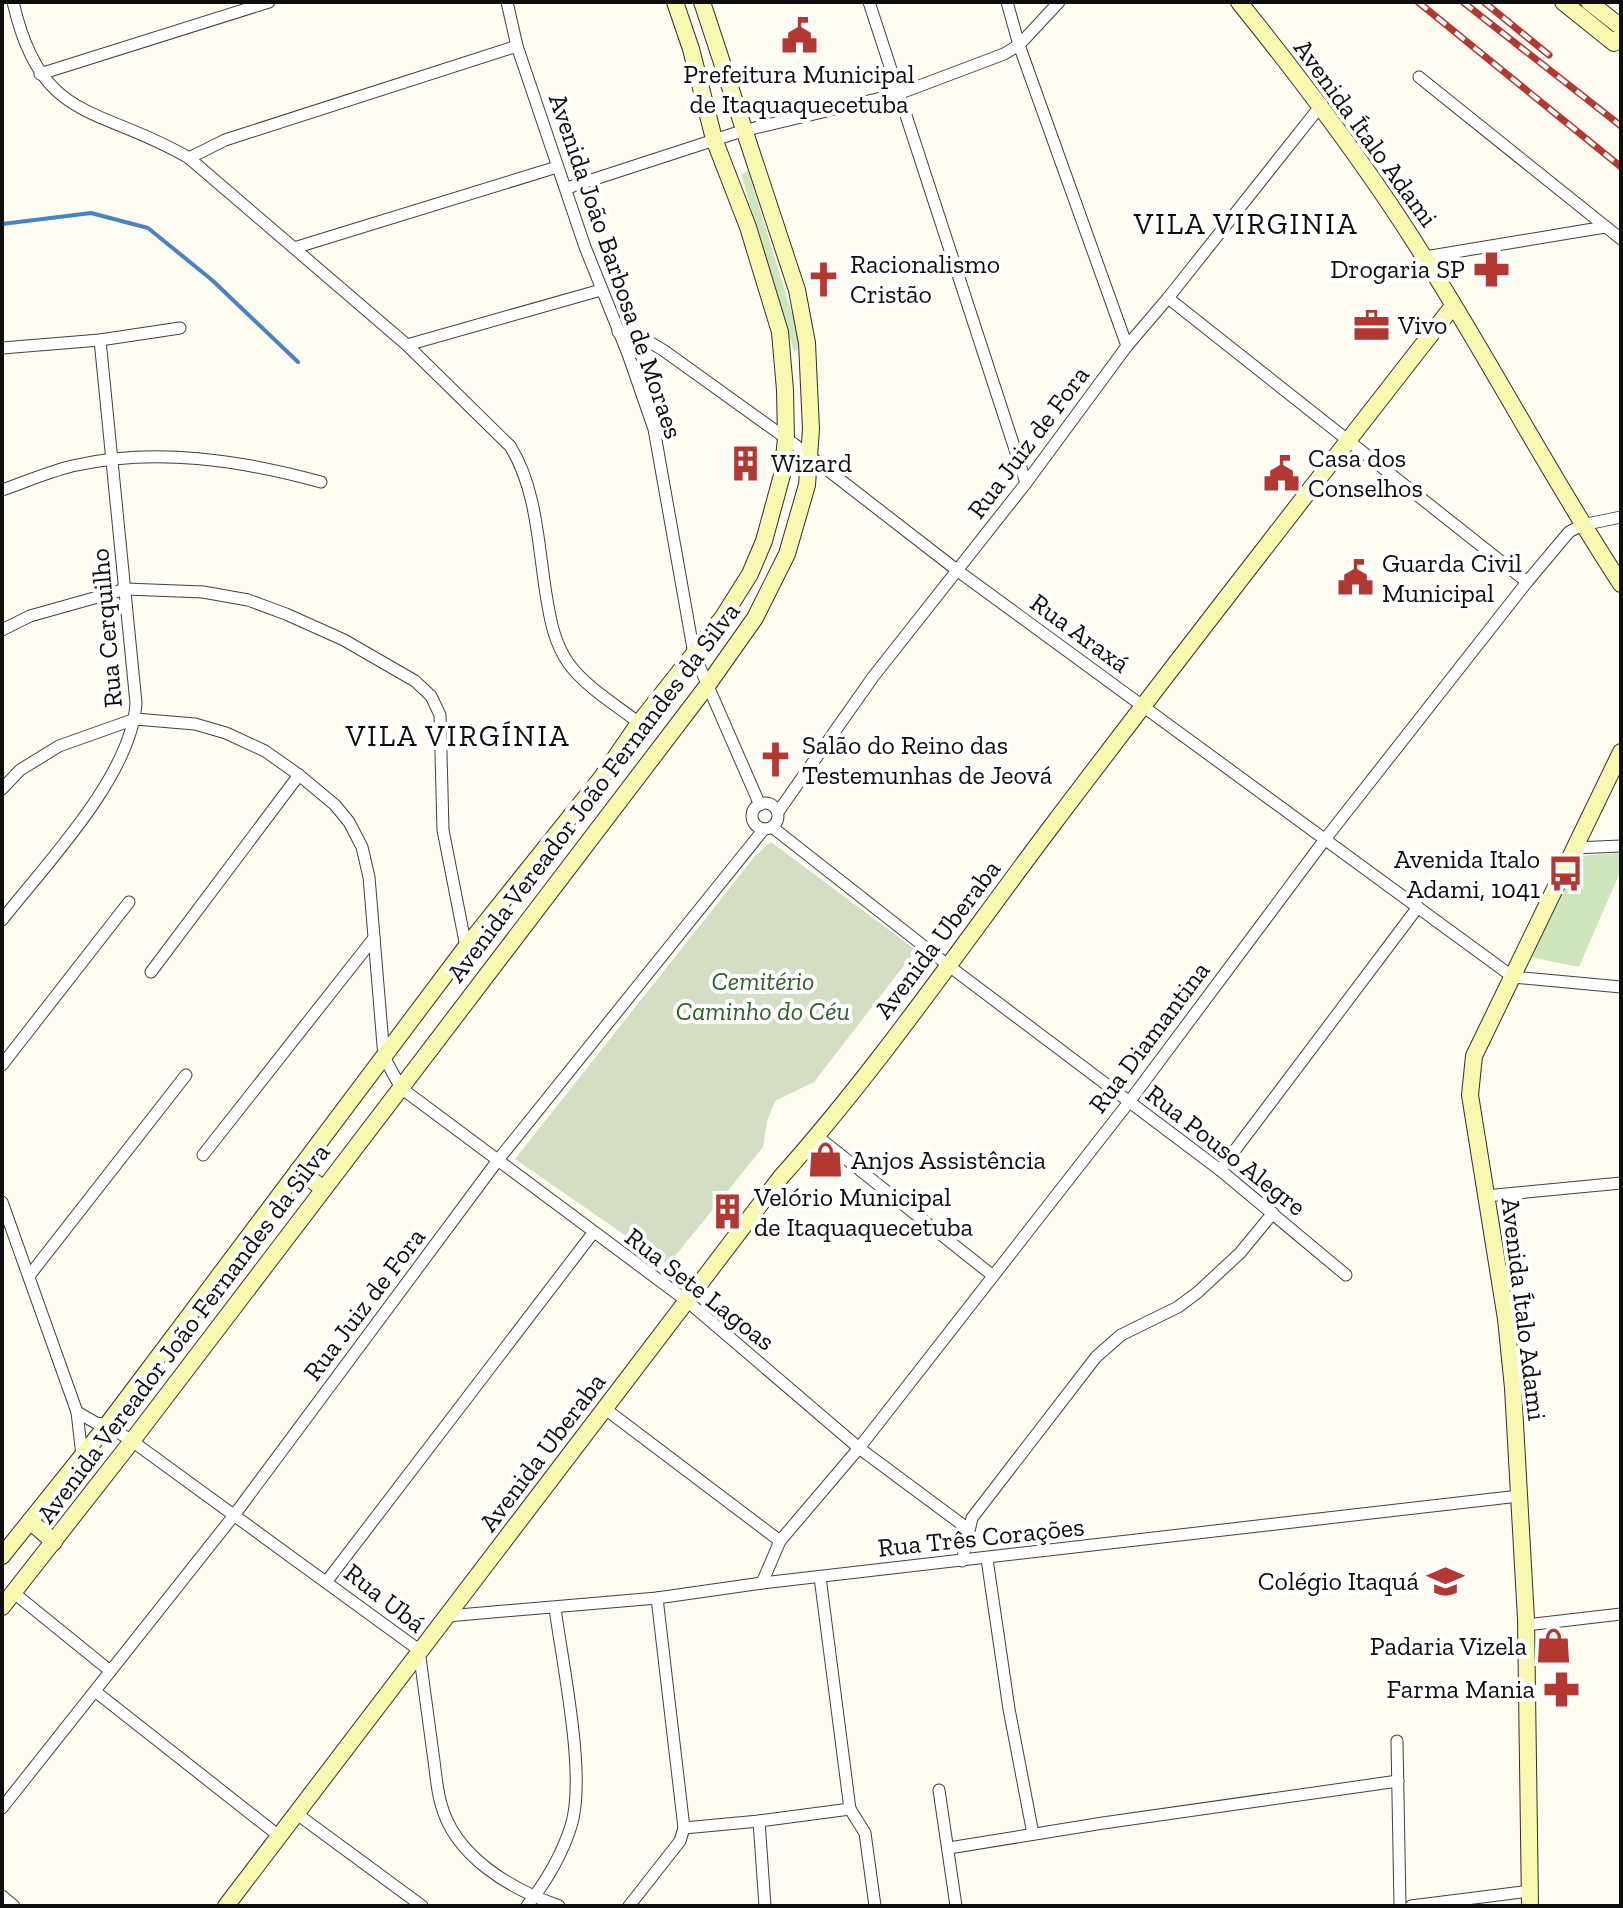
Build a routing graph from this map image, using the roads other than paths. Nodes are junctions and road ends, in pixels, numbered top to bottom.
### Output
1 (13, 2) edge
2 (269, 2) edge
3 (507, 2) edge
4 (675, 2) edge
5 (702, 2) edge
6 (869, 2) edge
7 (1007, 2) edge
8 (1059, 2) edge
9 (1239, 2) edge
10 (1563, 2) edge
11 (1589, 2) edge
12 (1621, 27) edge
13 (1619, 42) edge
14 (1019, 45) junction
15 (517, 46) junction
16 (40, 74) junction
17 (1419, 77) dead end
18 (898, 94) junction
19 (1322, 104) junction
20 (742, 131) junction
21 (714, 139) junction
22 (189, 158) junction
23 (557, 167) junction
24 (567, 188) junction
25 (1605, 227) junction
26 (1621, 239) edge
27 (294, 248) junction
28 (1425, 257) junction
29 (601, 290) junction
30 (1168, 298) junction
31 (1453, 306) junction
32 (180, 328) dead end
33 (618, 332) junction
34 (100, 340) junction
35 (407, 345) junction
36 (1127, 346) junction
37 (2, 348) edge
38 (786, 439) junction
39 (1347, 441) junction
40 (809, 456) junction
41 (112, 459) junction
42 (321, 482) dead end
43 (1026, 483) junction
44 (2, 490) edge
45 (1621, 517) edge
46 (1582, 525) junction
47 (958, 571) junction
48 (1527, 582) junction
49 (1621, 584) edge
50 (126, 589) junction
51 (2, 630) edge
52 (694, 654) junction
53 (707, 686) junction
54 (1142, 706) junction
55 (135, 719) junction
56 (639, 723) junction
57 (1621, 752) edge
58 (299, 775) junction
59 (2, 789) edge
60 (760, 805) junction
61 (778, 812) junction
62 (768, 828) junction
63 (1326, 838) junction
64 (1621, 846) edge
65 (1573, 848) junction
66 (129, 902) dead end
67 (1418, 907) junction
68 (2, 920) edge
69 (374, 938) junction
70 (466, 947) junction
71 (949, 966) junction
72 (151, 972) dead end
73 (1513, 977) junction
74 (1621, 987) edge
75 (384, 1057) junction
76 (2, 1065) edge
77 (186, 1075) dead end
78 (401, 1088) junction
79 (1129, 1102) junction
80 (817, 1136) junction
81 (203, 1155) dead end
82 (498, 1160) junction
83 (298, 1170) junction
84 (1220, 1170) junction
85 (1621, 1183) edge
86 (324, 1189) junction
87 (1486, 1196) junction
88 (2, 1202) edge
89 (1273, 1213) junction
90 (593, 1233) junction
91 (992, 1275) junction
92 (1346, 1275) dead end
93 (29, 1276) junction
94 (687, 1301) junction
95 (604, 1408) junction
96 (77, 1412) junction
97 (107, 1425) junction
98 (132, 1441) junction
99 (859, 1448) junction
100 (82, 1456) junction
101 (1519, 1496) junction
102 (235, 1514) junction
103 (30, 1521) junction
104 (968, 1529) junction
105 (780, 1541) junction
106 (54, 1542) junction
107 (2, 1556) edge
108 (987, 1559) junction
109 (962, 1561) junction
110 (820, 1577) junction
111 (327, 1581) junction
112 (762, 1583) junction
113 (14, 1593) junction
114 (657, 1598) junction
115 (2, 1607) edge
116 (555, 1608) junction
117 (1621, 1614) edge
118 (447, 1616) junction
119 (1526, 1625) junction
120 (419, 1650) junction
121 (109, 1670) junction
122 (96, 1692) junction
123 (1397, 1741) dead end
124 (1398, 1781) junction
125 (939, 1790) dead end
126 (2, 1808) edge
127 (850, 1809) junction
128 (297, 1814) junction
129 (759, 1821) junction
130 (684, 1828) junction
131 (1033, 1834) junction
132 (279, 1836) junction
133 (949, 1848) junction
134 (2, 1896) edge
135 (1530, 1899) edge
136 (530, 1901) edge
137 (14, 1906) edge
138 (226, 1906) edge
139 (422, 1906) edge
140 (559, 1906) edge
141 (629, 1906) edge
142 (765, 1906) edge
143 (875, 1906) edge
144 (956, 1906) edge
145 (1400, 1906) edge
146 (1411, 1906) edge

1 - 16 street
2 - 16 street
3 - 15 street, Avenida João Barbosa de Moraes
4 - 21 main road, Avenida Vereador João Fernandes da Silva
5 - 20 main road, Avenida Vereador João Fernandes da Silva
6 - 18 street
7 - 14 street
8 - 14 street
9 - 19 main road, Avenida Ítalo Adami
10 - 13 main road
11 - 12 main road
14 - 18 street
14 - 36 street
15 - 22 street
15 - 23 street, Avenida João Barbosa de Moraes
16 - 22 street
17 - 25 street
18 - 20 street
18 - 43 street
19 - 28 main road, Avenida Ítalo Adami
19 - 30 street, Rua Juiz de Fora
20 - 21 street
20 - 40 main road, Avenida Vereador João Fernandes da Silva
21 - 24 street
21 - 38 main road, Avenida Vereador João Fernandes da Silva
22 - 27 street
23 - 24 street, Avenida João Barbosa de Moraes
23 - 27 street
24 - 29 street, Avenida João Barbosa de Moraes
25 - 26 street
25 - 28 street
27 - 35 street
28 - 31 main road, Avenida Ítalo Adami
29 - 33 street, Avenida João Barbosa de Moraes
29 - 35 street
30 - 36 street, Rua Juiz de Fora
30 - 39 street
31 - 39 main road, Avenida Uberaba
31 - 46 main road, Avenida Ítalo Adami
32 - 34 street
33 - 38 street, Rua Araxá
33 - 52 street, Avenida João Barbosa de Moraes
34 - 37 street
34 - 41 street, Rua Cerquilho
35 - 56 street
36 - 43 street, Rua Juiz de Fora
38 - 40 street, Rua Araxá
38 - 52 main road, Avenida Vereador João Fernandes da Silva
39 - 48 street
39 - 54 main road, Avenida Uberaba
40 - 47 street, Rua Araxá
40 - 53 main road, Avenida Vereador João Fernandes da Silva
41 - 42 street
41 - 44 street
41 - 50 street, Rua Cerquilho
43 - 47 street, Rua Juiz de Fora
45 - 46 street
46 - 48 street, Rua Diamantina
46 - 49 main road, Avenida Ítalo Adami
47 - 54 street, Rua Araxá
47 - 61 street, Rua Juiz de Fora
48 - 63 street, Rua Diamantina
50 - 51 street
50 - 55 street, Rua Cerquilho
50 - 70 street
52 - 53 street, Avenida João Barbosa de Moraes
52 - 56 main road, Avenida Vereador João Fernandes da Silva
53 - 60 street
53 - 78 main road, Avenida Vereador João Fernandes da Silva
54 - 63 street, Rua Araxá
54 - 71 main road, Avenida Uberaba
55 - 58 street
55 - 59 street
55 - 68 street, Rua Cerquilho
56 - 70 main road, Avenida Vereador João Fernandes da Silva
57 - 65 main road, Avenida Ítalo Adami
58 - 69 street
58 - 72 street
60 - 61 street
60 - 62 street
61 - 62 street
62 - 71 street, Rua Pouso Alegre
62 - 82 street, Rua Juiz de Fora
63 - 67 street, Rua Araxá
63 - 79 street, Rua Diamantina
64 - 65 street
65 - 73 main road, Avenida Ítalo Adami
66 - 76 street
67 - 73 street, Rua Araxá
67 - 84 street
69 - 75 street
69 - 81 street
70 - 75 main road, Avenida Vereador João Fernandes da Silva
71 - 79 street, Rua Pouso Alegre
71 - 80 main road, Avenida Uberaba
73 - 74 street
73 - 87 main road, Avenida Ítalo Adami
75 - 78 street
75 - 83 main road, Avenida Vereador João Fernandes da Silva
77 - 93 street
78 - 82 street, Rua Sete Lagoas
78 - 86 main road, Avenida Vereador João Fernandes da Silva
79 - 84 street, Rua Pouso Alegre
79 - 91 street, Rua Diamantina
80 - 91 street
80 - 94 main road, Avenida Uberaba
82 - 90 street, Rua Sete Lagoas
82 - 102 street, Rua Juiz de Fora
83 - 86 main road
83 - 97 main road, Avenida Vereador João Fernandes da Silva
84 - 89 street, Rua Pouso Alegre
85 - 87 street
86 - 98 main road, Avenida Vereador João Fernandes da Silva
87 - 101 main road, Avenida Ítalo Adami
88 - 93 street
89 - 92 street, Rua Pouso Alegre
89 - 104 street
90 - 94 street, Rua Sete Lagoas
90 - 111 street
91 - 99 street, Rua Diamantina
93 - 96 street
94 - 95 main road, Avenida Uberaba
94 - 99 street, Rua Sete Lagoas
95 - 105 street
95 - 118 main road, Avenida Uberaba
96 - 97 street, Rua Ubá
96 - 100 street
97 - 98 street, Rua Ubá
97 - 100 main road, Avenida Vereador João Fernandes da Silva
98 - 102 street, Rua Ubá
98 - 106 main road, Avenida Vereador João Fernandes da Silva
99 - 104 street, Rua Sete Lagoas
99 - 105 street, Rua Diamantina
100 - 103 main road, Avenida Vereador João Fernandes da Silva
101 - 108 street, Rua Três Corações
101 - 119 main road, Avenida Ítalo Adami
102 - 111 street, Rua Ubá
102 - 121 street, Rua Juiz de Fora
103 - 106 main road
103 - 107 main road, Avenida Vereador João Fernandes da Silva
104 - 109 street
105 - 112 street, Rua Diamantina
106 - 113 main road, Avenida Vereador João Fernandes da Silva
108 - 109 street, Rua Três Corações
108 - 131 street
109 - 110 street, Rua Três Corações
110 - 112 street, Rua Três Corações
110 - 127 street
111 - 120 street, Rua Ubá
112 - 114 street, Rua Três Corações
113 - 115 main road, Avenida Vereador João Fernandes da Silva
113 - 121 street
114 - 116 street, Rua Três Corações
114 - 130 street
116 - 118 street, Rua Três Corações
116 - 136 street
117 - 119 street
118 - 120 main road, Avenida Uberaba
119 - 135 main road, Avenida Ítalo Adami
120 - 128 main road, Avenida Uberaba
120 - 136 street, Rua Ubá
121 - 122 street, Rua Juiz de Fora
122 - 126 street, Rua Juiz de Fora
122 - 132 street
123 - 124 street
124 - 131 street
124 - 145 street
125 - 133 street
127 - 129 street
127 - 143 street
128 - 132 main road, Avenida Uberaba
128 - 139 street
129 - 130 street
129 - 142 street
130 - 141 street
131 - 133 street
132 - 138 main road, Avenida Uberaba
133 - 144 street
134 - 137 street
135 - 146 street
136 - 140 street, Rua Ubá

